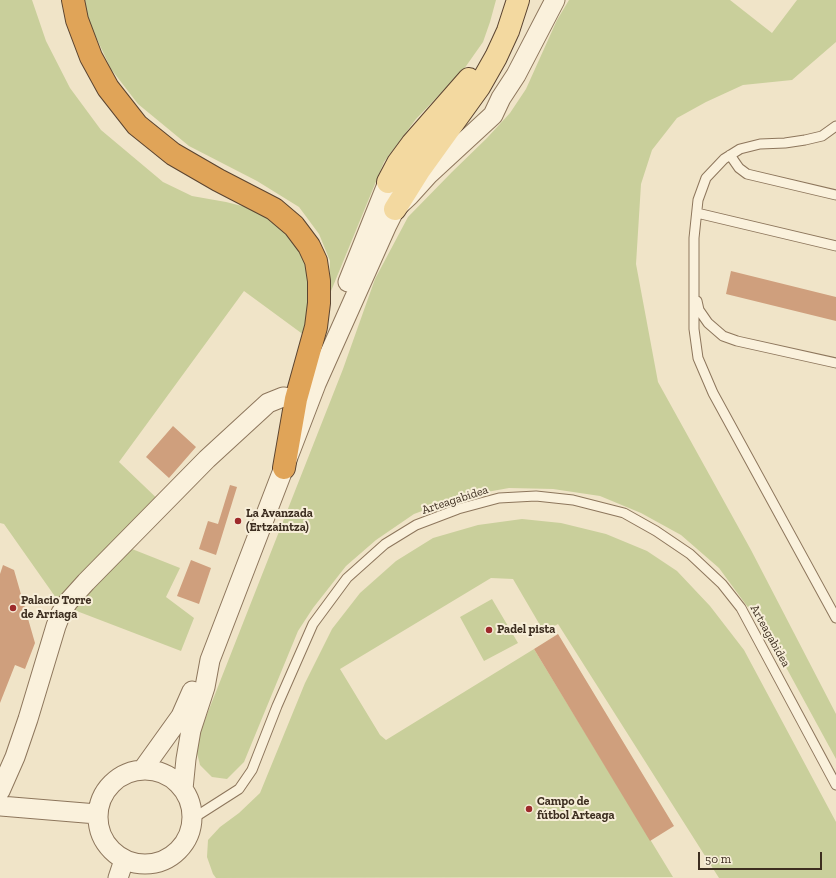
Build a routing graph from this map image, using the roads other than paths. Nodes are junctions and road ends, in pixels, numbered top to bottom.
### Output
1 (73, 0) edge
2 (509, 0) edge
3 (518, 0) edge
4 (555, 0) edge
5 (501, 98) junction
6 (836, 126) edge
7 (438, 142) junction
8 (730, 155) junction
9 (388, 182) junction
10 (836, 195) edge
11 (395, 209) junction
12 (697, 213) junction
13 (836, 246) edge
14 (694, 286) junction
15 (836, 363) edge
16 (316, 384) junction
17 (296, 399) junction
18 (284, 468) junction
19 (836, 618) edge
20 (210, 660) junction
21 (143, 769) junction
22 (836, 785) edge
23 (183, 789) junction
24 (0, 791) edge
25 (0, 806) edge
26 (97, 814) junction
27 (192, 819) junction
28 (124, 860) junction
29 (118, 878) edge

1 - 17 highway
2 - 9 main road
3 - 7 main road
4 - 5 street
5 - 7 street
5 - 11 street
6 - 8 lane
7 - 9 street
7 - 11 main road
8 - 10 lane
8 - 12 lane
9 - 16 street
11 - 16 street
12 - 13 lane
12 - 14 lane
14 - 15 lane
14 - 19 lane
16 - 18 street
17 - 18 highway
17 - 24 street
18 - 20 street
20 - 21 street
20 - 23 street
21 - 23 street
21 - 26 street
22 - 27 lane, Arteagabidea
23 - 27 street
25 - 26 street
26 - 28 street
27 - 28 street
28 - 29 street

